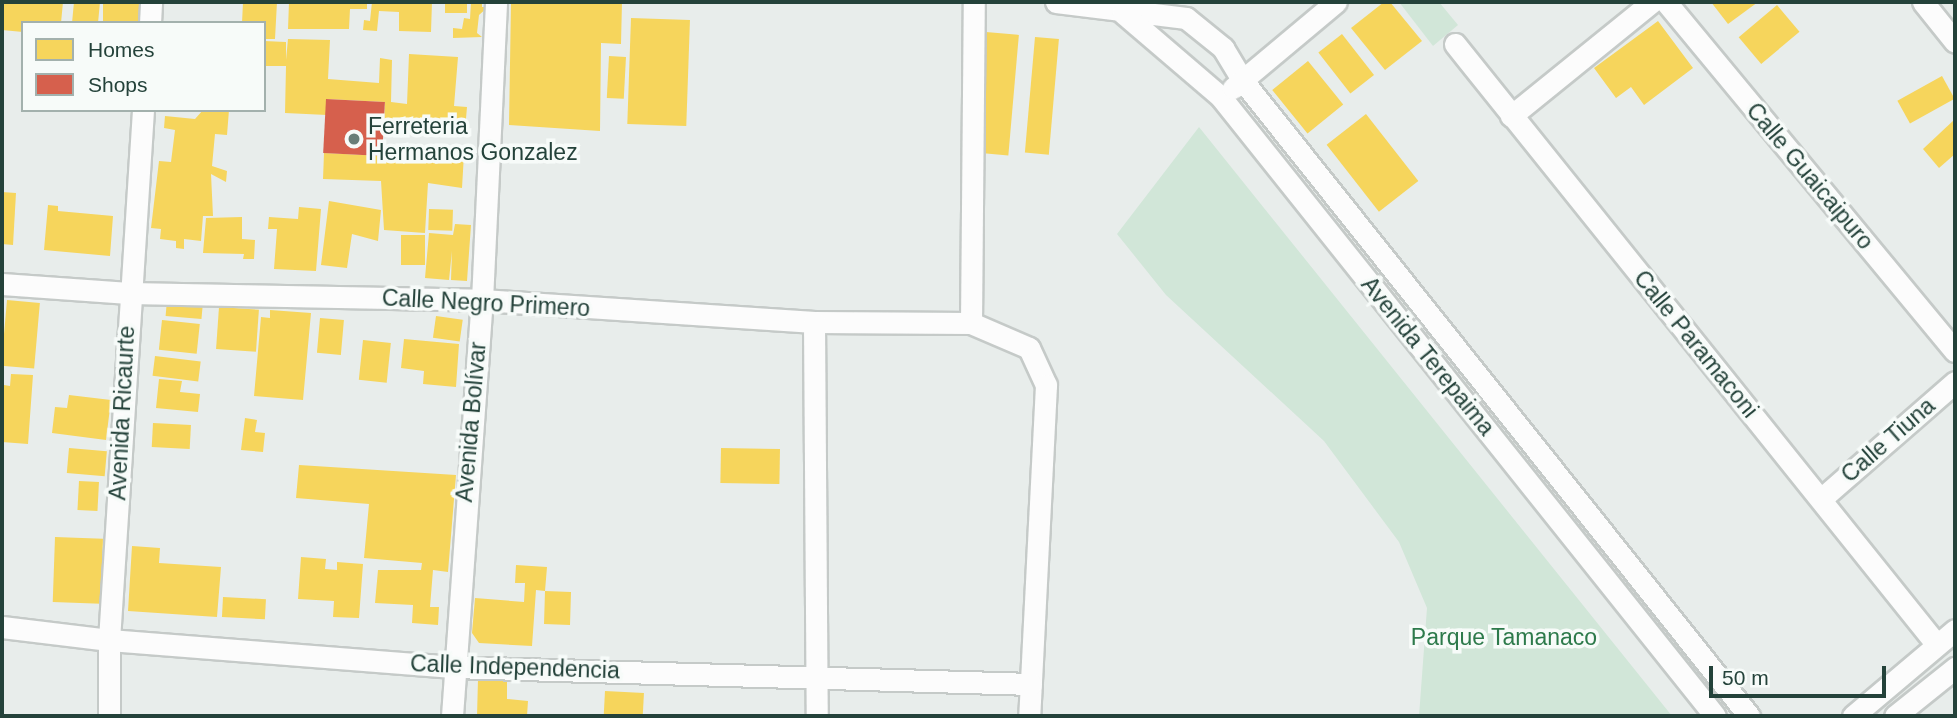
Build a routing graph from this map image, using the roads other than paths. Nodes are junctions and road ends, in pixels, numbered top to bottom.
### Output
1 (151, 2) edge
2 (496, 2) edge
3 (974, 2) edge
4 (1056, 2) edge
5 (1336, 2) edge
6 (1652, 2) edge
7 (1666, 2) edge
8 (1923, 2) edge
9 (1123, 13) junction
10 (149, 21) edge
11 (1955, 42) edge
12 (1455, 44) dead end
13 (1243, 80) junction
14 (1220, 96) junction
15 (143, 112) edge
16 (1511, 116) junction
17 (2, 284) edge
18 (129, 293) junction
19 (482, 300) junction
20 (814, 322) junction
21 (971, 323) junction
22 (1955, 351) edge
23 (1955, 382) edge
24 (1821, 499) junction
25 (2, 627) edge
26 (1955, 630) edge
27 (108, 640) junction
28 (1937, 645) junction
29 (453, 667) junction
30 (1955, 668) edge
31 (820, 676) junction
32 (1031, 684) junction
33 (109, 716) edge
34 (452, 716) edge
35 (817, 716) edge
36 (1030, 716) edge
37 (1715, 716) edge
38 (1749, 716) edge
39 (1853, 716) edge
40 (1895, 716) edge

1 - 10 street
2 - 19 street, Avenida Bolívar
3 - 21 street
4 - 9 street, Avenida Terepaima
5 - 13 street
6 - 16 street
7 - 22 street, Calle Guaicaipuro
8 - 11 street
9 - 13 street, Avenida Terepaima
9 - 14 street, Avenida Terepaima
12 - 16 street, Calle Paramaconi
13 - 14 street
13 - 38 street, Avenida Terepaima
14 - 37 street, Avenida Terepaima
15 - 18 street, Avenida Ricaurte
16 - 24 street, Calle Paramaconi
17 - 18 street, Calle Negro Primero
18 - 19 street, Calle Negro Primero
18 - 27 street, Avenida Ricaurte
19 - 20 street, Calle Negro Primero
19 - 29 street, Avenida Bolívar
20 - 21 street, Calle Negro Primero
20 - 31 street
21 - 32 street
23 - 24 street, Calle Tiuna
24 - 28 street, Calle Paramaconi
25 - 27 street, Calle Independencia
26 - 28 street
27 - 29 street, Calle Independencia
27 - 33 street, Avenida Ricaurte
28 - 39 street
29 - 31 street, Calle Independencia
29 - 34 street, Avenida Bolívar
30 - 40 street
31 - 32 street, Calle Independencia
31 - 35 street
32 - 36 street

